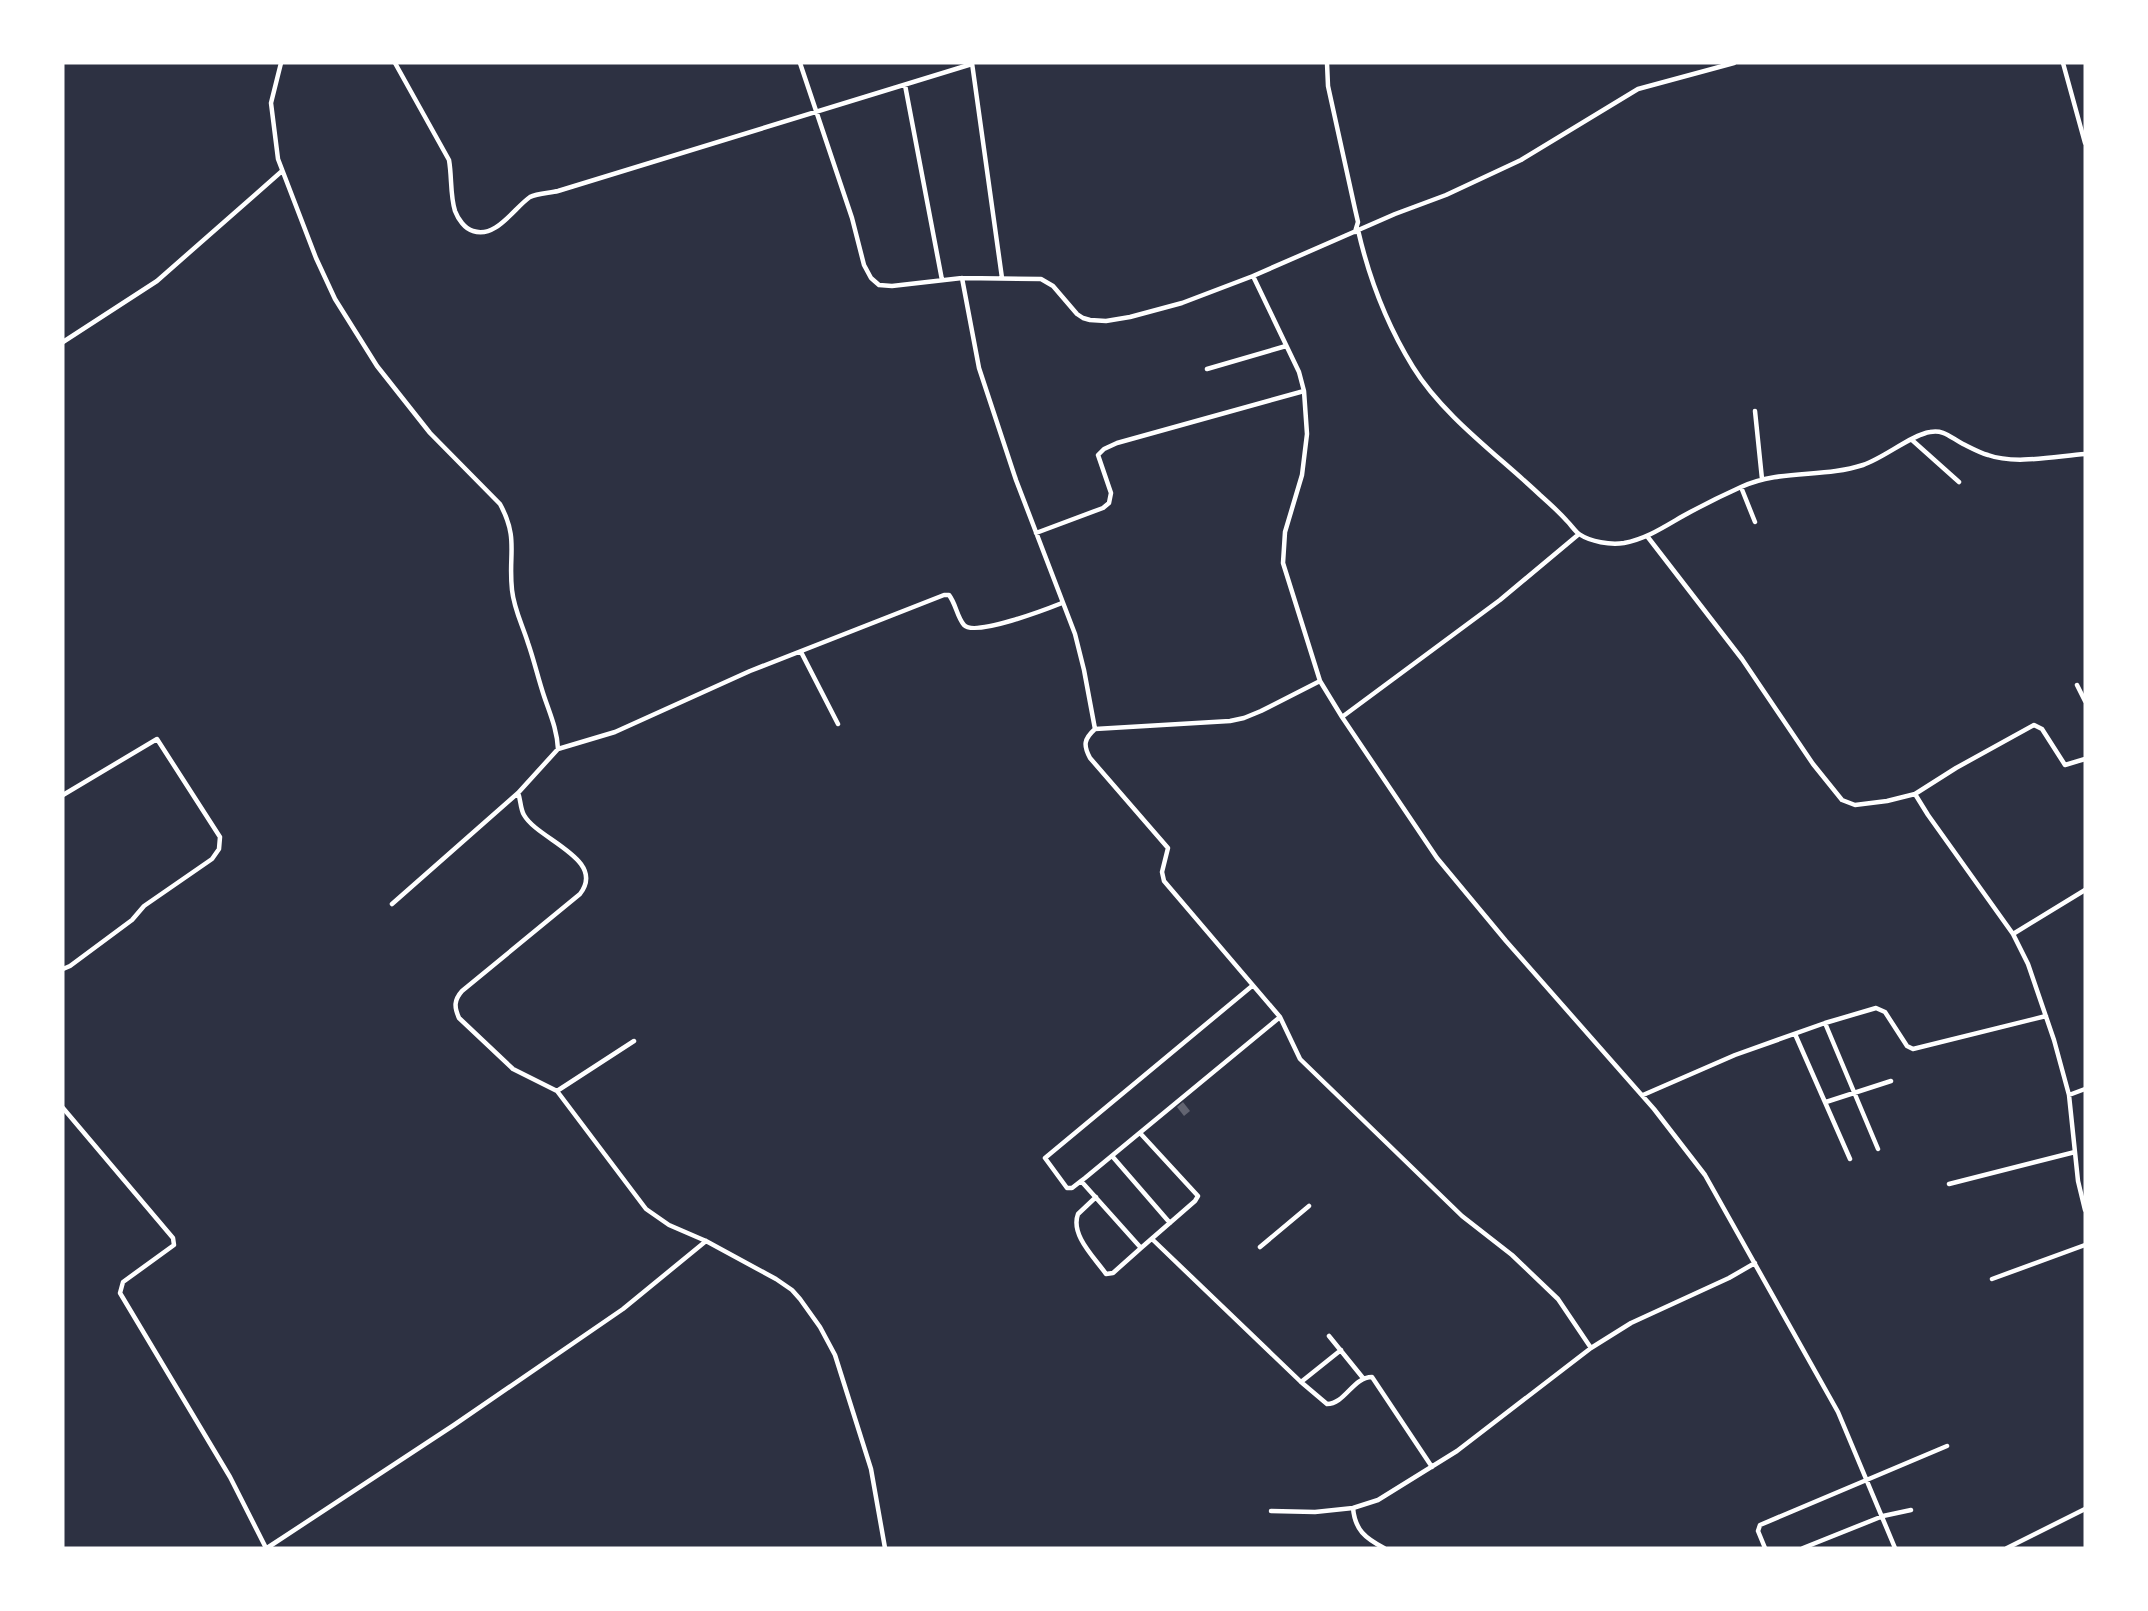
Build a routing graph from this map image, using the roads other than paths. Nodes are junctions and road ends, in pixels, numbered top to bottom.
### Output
1 (281, 63) edge
2 (395, 63) edge
3 (800, 63) edge
4 (972, 63) edge
5 (1327, 63) edge
6 (1734, 63) edge
7 (2063, 63) edge
8 (905, 85) junction
9 (815, 112) junction
10 (2085, 143) edge
11 (282, 171) junction
12 (1356, 231) junction
13 (1253, 276) junction
14 (962, 278) junction
15 (1002, 278) junction
16 (942, 280) junction
17 (63, 342) edge
18 (1286, 346) junction
19 (1207, 369) dead end
20 (1304, 390) junction
21 (1755, 411) dead end
22 (1912, 440) junction
23 (2085, 454) edge
24 (1762, 479) junction
25 (1959, 482) dead end
26 (1741, 487) junction
27 (1755, 522) dead end
28 (1036, 533) junction
29 (1579, 534) junction
30 (1647, 536) junction
31 (1062, 603) junction
32 (801, 652) junction
33 (1320, 681) junction
34 (2077, 686) dead end
35 (2085, 701) edge
36 (1342, 717) junction
37 (838, 724) dead end
38 (1095, 729) junction
39 (558, 749) junction
40 (2085, 759) edge
41 (518, 793) junction
42 (1916, 794) junction
43 (63, 795) edge
44 (2085, 890) edge
45 (392, 904) dead end
46 (2013, 934) junction
47 (63, 969) edge
48 (1252, 986) junction
49 (2046, 1016) junction
50 (1280, 1017) junction
51 (1825, 1023) junction
52 (1795, 1034) junction
53 (634, 1041) dead end
54 (1891, 1081) dead end
55 (2085, 1089) edge
56 (557, 1091) junction
57 (1855, 1094) junction
58 (1643, 1095) junction
59 (2069, 1095) junction
60 (1826, 1102) junction
61 (63, 1108) edge
62 (1140, 1132) junction
63 (1878, 1149) dead end
64 (2075, 1152) junction
65 (1112, 1156) junction
66 (1850, 1159) dead end
67 (1081, 1181) junction
68 (1949, 1184) dead end
69 (1096, 1197) junction
70 (1309, 1206) dead end
71 (2085, 1210) edge
72 (1170, 1223) junction
73 (1152, 1239) junction
74 (706, 1242) junction
75 (2085, 1245) edge
76 (1260, 1247) dead end
77 (1141, 1248) junction
78 (1755, 1263) junction
79 (1992, 1279) dead end
80 (1329, 1336) dead end
81 (1591, 1348) junction
82 (1341, 1350) junction
83 (1363, 1378) junction
84 (1301, 1382) junction
85 (1947, 1446) dead end
86 (1432, 1467) junction
87 (1867, 1479) junction
88 (1353, 1508) junction
89 (2085, 1509) edge
90 (1271, 1510) dead end
91 (1911, 1510) dead end
92 (1883, 1516) junction
93 (266, 1548) edge
94 (885, 1548) edge
95 (1384, 1548) edge
96 (1765, 1548) edge
97 (1803, 1548) edge
98 (1895, 1548) edge
99 (2007, 1548) edge

1 - 11 street
2 - 9 street
3 - 9 street
4 - 8 street
4 - 15 street
5 - 12 street
6 - 12 street
7 - 10 street
8 - 9 street
8 - 16 street
9 - 16 street
11 - 17 street
11 - 39 street
12 - 13 street
12 - 29 street
13 - 15 street
13 - 18 street
14 - 15 street
14 - 16 street
14 - 28 street
18 - 19 street
18 - 20 street
20 - 28 street
20 - 33 street
21 - 24 street
22 - 23 street
22 - 24 street
22 - 25 street
24 - 26 street
26 - 27 street
26 - 30 street
28 - 31 street
29 - 30 street
29 - 36 street
30 - 42 street
31 - 32 street
31 - 38 street
32 - 37 street
32 - 39 street
33 - 36 street
33 - 38 street
34 - 35 street
36 - 58 street
38 - 48 street
39 - 41 street
40 - 42 street
41 - 45 street
41 - 56 street
42 - 46 street
43 - 47 street
44 - 46 street
46 - 49 street
48 - 50 street
48 - 67 street
49 - 51 street
49 - 59 street
50 - 62 street
50 - 81 street
51 - 52 street
51 - 57 street
52 - 58 street
52 - 60 street
53 - 56 street
54 - 57 street
55 - 59 street
56 - 74 street
57 - 60 street
57 - 63 street
58 - 78 street
59 - 64 street
60 - 66 street
61 - 93 street
62 - 65 street
62 - 72 street
64 - 68 street
64 - 71 street
65 - 67 street
65 - 72 street
67 - 69 street
69 - 77 street
69 - 77 street
70 - 76 street
72 - 73 street
73 - 77 street
73 - 84 street
74 - 93 street
74 - 94 street
75 - 79 street
78 - 81 street
78 - 87 street
80 - 82 street
81 - 86 street
82 - 83 street
82 - 84 street
83 - 84 street
83 - 86 street
85 - 87 street
86 - 88 street
87 - 92 street
87 - 96 street
88 - 90 street
88 - 95 street
89 - 99 street
91 - 92 street
92 - 97 street
92 - 98 street

